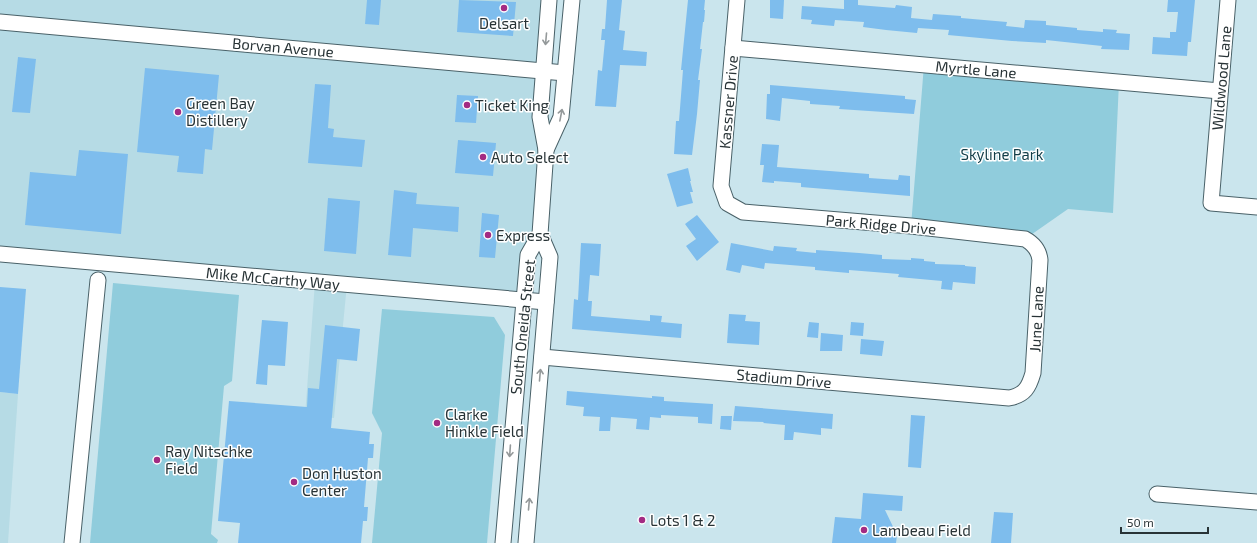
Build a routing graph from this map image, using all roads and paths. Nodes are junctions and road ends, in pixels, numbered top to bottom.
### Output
1 (549, 0) edge
2 (572, 0) edge
3 (737, 0) edge
4 (1228, 0) edge
5 (0, 22) edge
6 (733, 48) junction
7 (543, 70) junction
8 (565, 73) junction
9 (1220, 90) junction
10 (546, 150) junction
11 (727, 203) joint
12 (1257, 207) edge
13 (540, 234) junction
14 (1035, 246) joint
15 (0, 254) edge
16 (98, 280) dead end
17 (524, 300) junction
18 (546, 302) junction
19 (542, 357) junction
20 (1025, 392) joint
21 (1157, 494) dead end
22 (1257, 502) edge
23 (72, 543) edge
24 (503, 543) edge
25 (526, 543) edge

1 -> 7 street, South Oneida Street
2 - 8 street, South Oneida Street
3 - 6 street, Kassner Drive
4 - 9 street, Wildwood Lane
5 - 7 street, Borvan Avenue
6 - 9 street, Myrtle Lane
6 - 11 street, Kassner Drive
7 - 8 street, Borvan Avenue
7 - 10 street, South Oneida Street
10 -> 8 street, South Oneida Street
9 - 12 street, Wildwood Lane
10 - 13 street, South Oneida Street
11 - 14 street, Park Ridge Drive
13 - 17 street, South Oneida Street
13 - 18 street, South Oneida Street
14 - 20 street, June Lane
15 - 17 street, Mike McCarthy Way
16 - 23 street
17 - 18 street, Mike McCarthy Way
17 -> 24 street, South Oneida Street
18 - 19 street, South Oneida Street
19 - 20 street, Stadium Drive
25 -> 19 street, South Oneida Street
21 - 22 street

